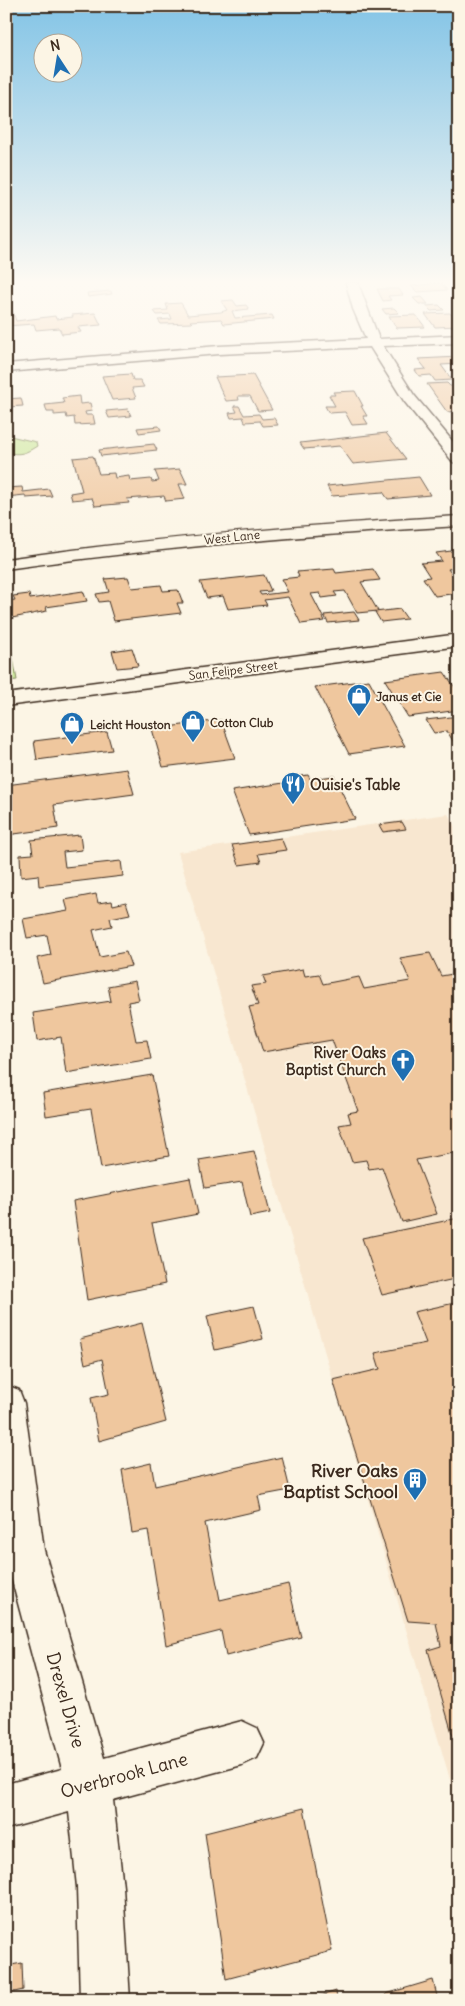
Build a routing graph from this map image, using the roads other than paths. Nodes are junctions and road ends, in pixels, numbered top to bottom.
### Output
1 (393, 377) edge
2 (450, 427) dead end
3 (433, 428) junction
4 (459, 459) edge
5 (459, 521) edge
6 (6, 564) edge
7 (459, 640) edge
8 (6, 700) edge
9 (6, 1403) edge
10 (242, 1743) dead end
11 (89, 1784) junction
12 (6, 1807) edge
13 (105, 2000) edge

1 - 3 street
2 - 3 street
3 - 4 street
5 - 6 street, West Lane
7 - 8 street, San Felipe Street
9 - 11 street, Drexel Drive
10 - 11 street, Overbrook Lane
11 - 12 street, Overbrook Lane
11 - 13 street, Drexel Drive

